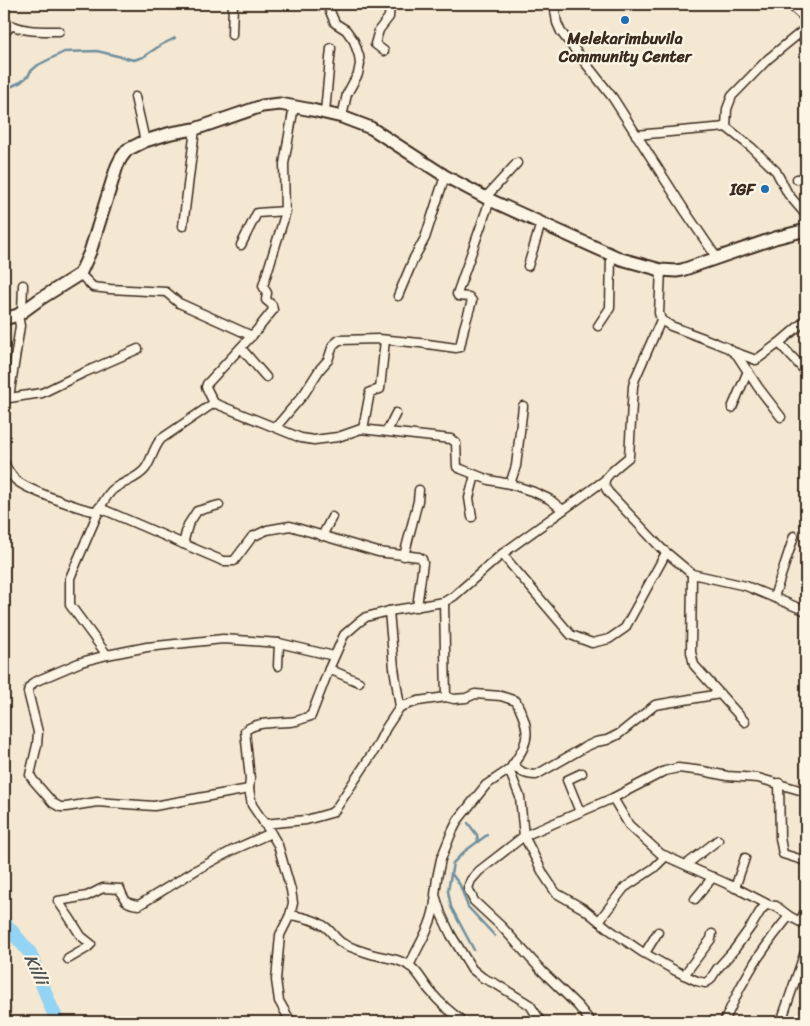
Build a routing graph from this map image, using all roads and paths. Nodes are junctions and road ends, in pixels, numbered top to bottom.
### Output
1 (233, 4) edge
2 (327, 4) edge
3 (390, 4) edge
4 (554, 4) edge
5 (789, 4) edge
6 (806, 19) edge
7 (8, 24) edge
8 (806, 28) edge
9 (58, 31) dead end
10 (4, 33) edge
11 (232, 35) dead end
12 (330, 48) dead end
13 (384, 51) dead end
14 (135, 97) dead end
15 (294, 106) junction
16 (325, 112) junction
17 (342, 117) junction
18 (726, 127) junction
19 (195, 129) junction
20 (636, 135) junction
21 (145, 141) junction
22 (517, 163) dead end
23 (445, 176) junction
24 (806, 178) edge
25 (798, 179) dead end
26 (488, 199) junction
27 (286, 211) junction
28 (806, 215) edge
29 (541, 223) junction
30 (183, 226) dead end
31 (806, 230) edge
32 (241, 245) dead end
33 (611, 254) junction
34 (717, 258) junction
35 (528, 266) dead end
36 (661, 270) junction
37 (80, 274) junction
38 (24, 285) dead end
39 (398, 296) dead end
40 (20, 313) junction
41 (4, 319) edge
42 (661, 320) junction
43 (806, 320) edge
44 (598, 326) dead end
45 (252, 336) junction
46 (385, 340) junction
47 (778, 343) junction
48 (241, 348) junction
49 (138, 350) dead end
50 (730, 350) junction
51 (748, 371) junction
52 (806, 372) edge
53 (266, 377) dead end
54 (6, 398) edge
55 (214, 403) junction
56 (523, 406) dead end
57 (732, 408) dead end
58 (396, 413) dead end
59 (781, 417) dead end
60 (276, 427) junction
61 (363, 429) junction
62 (387, 431) junction
63 (4, 462) edge
64 (475, 475) junction
65 (7, 477) edge
66 (605, 480) junction
67 (510, 484) junction
68 (419, 490) dead end
69 (219, 505) dead end
70 (100, 508) junction
71 (563, 510) junction
72 (332, 517) dead end
73 (472, 517) dead end
74 (322, 536) junction
75 (794, 536) dead end
76 (183, 544) junction
77 (666, 552) junction
78 (502, 554) junction
79 (404, 556) junction
80 (692, 574) junction
81 (774, 598) junction
82 (444, 602) junction
83 (417, 607) junction
84 (806, 610) edge
85 (390, 611) junction
86 (278, 644) junction
87 (107, 655) junction
88 (334, 656) junction
89 (278, 666) dead end
90 (329, 669) junction
91 (359, 682) dead end
92 (720, 694) junction
93 (446, 697) junction
94 (400, 707) junction
95 (744, 722) dead end
96 (511, 767) junction
97 (582, 773) dead end
98 (778, 783) junction
99 (250, 789) junction
100 (803, 791) dead end
101 (613, 798) junction
102 (580, 812) junction
103 (264, 824) junction
104 (271, 833) junction
105 (524, 836) junction
106 (718, 840) dead end
107 (666, 856) junction
108 (745, 858) dead end
109 (806, 861) edge
110 (686, 864) junction
111 (713, 877) junction
112 (735, 888) junction
113 (435, 895) junction
114 (695, 899) dead end
115 (769, 905) junction
116 (806, 910) edge
117 (290, 915) junction
118 (789, 916) junction
119 (599, 921) junction
120 (803, 923) edge
121 (658, 932) dead end
122 (712, 934) dead end
123 (806, 949) edge
124 (645, 953) junction
125 (68, 959) dead end
126 (409, 966) junction
127 (684, 975) junction
128 (291, 1022) edge
129 (464, 1022) edge
130 (541, 1022) edge
131 (591, 1022) edge
132 (724, 1022) edge
133 (781, 1022) edge

1 - 11 street
2 - 17 street
3 - 13 street
4 - 20 street
5 - 6 street
7 - 9 street
7 - 10 street
8 - 18 street
12 - 16 street
14 - 21 street
15 - 16 street
15 - 19 street
15 - 27 street
16 - 17 street
17 - 23 street
18 - 20 street
18 - 28 street
19 - 21 street
19 - 30 street
20 - 34 street
21 - 37 street
22 - 26 street
23 - 26 street
23 - 39 street
24 - 25 street
26 - 29 street
26 - 46 street
27 - 32 street
27 - 45 street
29 - 33 street
29 - 35 street
31 - 34 street
33 - 36 street
33 - 44 street
34 - 36 street
36 - 42 street
37 - 40 street
37 - 45 street
38 - 40 street
40 - 41 street
40 - 54 street
42 - 50 street
42 - 66 street
43 - 47 street
45 - 48 street
46 - 60 street
46 - 61 street
47 - 50 street
47 - 52 street
48 - 53 street
48 - 55 street
49 - 54 street
50 - 51 street
51 - 57 street
51 - 59 street
55 - 60 street
55 - 70 street
56 - 67 street
58 - 62 street
60 - 61 street
61 - 62 street
62 - 64 street
63 - 65 street
64 - 67 street
64 - 73 street
65 - 70 street
66 - 71 street
66 - 77 street
67 - 71 street
68 - 79 street
69 - 76 street
70 - 76 street
70 - 87 street
71 - 78 street
72 - 74 street
74 - 76 street
74 - 79 street
75 - 81 street
77 - 78 street
77 - 80 street
78 - 82 street
79 - 83 street
80 - 81 street
80 - 92 street
81 - 84 street
82 - 83 street
82 - 93 street
83 - 85 street
85 - 88 street
85 - 94 street
86 - 87 street
86 - 88 street
86 - 89 street
87 - 99 street
88 - 90 street
90 - 91 street
90 - 99 street
92 - 95 street
92 - 96 street
93 - 94 street
93 - 96 street
94 - 103 street
96 - 105 street
96 - 113 street
97 - 102 street
98 - 100 street
98 - 101 street
98 - 109 street
99 - 103 street
101 - 102 street
101 - 107 street
102 - 105 street
103 - 104 street
104 - 117 street
104 - 125 street
105 - 119 street
105 - 131 street
106 - 110 street
107 - 110 street
107 - 119 street
108 - 112 street
110 - 111 street
111 - 112 street
111 - 114 street
112 - 115 street
113 - 126 street
113 - 130 street
115 - 118 street
115 - 127 street
116 - 120 street
117 - 126 street
117 - 128 street
118 - 120 street
118 - 132 street
119 - 124 street
121 - 124 street
122 - 127 street
123 - 133 street
124 - 127 street
126 - 129 street

